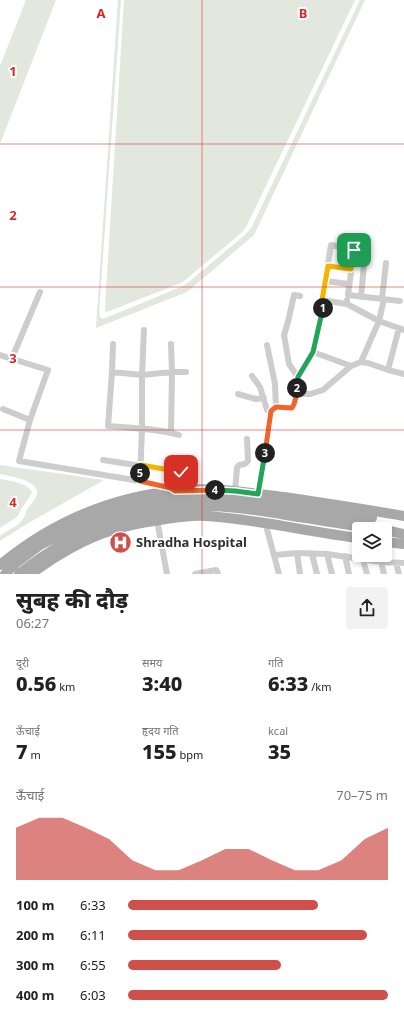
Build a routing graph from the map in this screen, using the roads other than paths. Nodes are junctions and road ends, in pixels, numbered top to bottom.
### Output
1 (386, 263) dead end
2 (364, 264) dead end
3 (328, 266) junction
4 (351, 269) junction
5 (325, 281) junction
6 (349, 284) junction
7 (40, 292) dead end
8 (300, 296) dead end
9 (348, 296) junction
10 (361, 297) junction
11 (383, 299) junction
12 (322, 300) junction
13 (400, 301) dead end
14 (347, 304) junction
15 (378, 321) junction
16 (402, 329) edge
17 (144, 330) dead end
18 (112, 344) dead end
19 (171, 344) dead end
20 (267, 346) dead end
21 (313, 352) junction
22 (0, 355) edge
23 (12, 358) junction
24 (361, 362) junction
25 (351, 366) junction
26 (388, 370) junction
27 (112, 372) junction
28 (172, 372) junction
29 (186, 372) dead end
30 (404, 374) edge
31 (142, 375) junction
32 (252, 376) dead end
33 (298, 377) junction
34 (298, 390) junction
35 (238, 394) dead end
36 (264, 398) junction
37 (3, 409) dead end
38 (273, 409) junction
39 (30, 420) junction
40 (142, 429) junction
41 (171, 433) junction
42 (179, 435) dead end
43 (247, 439) dead end
44 (103, 460) dead end
45 (141, 465) junction
46 (181, 472) dead end
47 (140, 481) junction
48 (175, 491) junction
49 (235, 491) junction
50 (260, 502) junction
51 (381, 516) junction
52 (404, 516) edge
53 (157, 520) junction
54 (352, 523) edge
55 (404, 523) edge
56 (266, 524) junction
57 (392, 531) edge
58 (404, 534) edge
59 (352, 537) edge
60 (392, 543) edge
61 (404, 544) edge
62 (297, 553) junction
63 (312, 554) junction
64 (327, 554) junction
65 (274, 555) junction
66 (345, 556) junction
67 (352, 558) edge
68 (364, 562) edge
69 (381, 562) joint
70 (396, 563) junction
71 (404, 563) edge
72 (0, 565) edge
73 (5, 574) edge
74 (19, 574) edge
75 (31, 574) edge
76 (167, 574) edge
77 (195, 574) edge
78 (218, 574) edge
79 (279, 574) edge
80 (300, 574) edge
81 (317, 574) edge
82 (332, 574) edge
83 (350, 574) edge
84 (367, 574) edge
85 (384, 574) edge
86 (399, 574) edge

1 - 11 street
2 - 10 street
3 - 4 street
3 - 4 street
3 - 5 street
4 - 6 street
5 - 6 street
5 - 12 street
6 - 9 street
7 - 23 street
8 - 33 street
9 - 10 street
9 - 14 street
10 - 11 street
11 - 13 street
11 - 15 street
12 - 14 street
12 - 21 street
14 - 15 street
15 - 16 street
15 - 24 street
16 - 26 street
17 - 31 street
18 - 27 street
19 - 28 street
20 - 38 street
21 - 25 street
21 - 33 street
22 - 23 street
23 - 39 street
24 - 25 street
24 - 26 street
25 - 34 street
26 - 30 street
27 - 31 street
27 - 40 street
28 - 29 street
28 - 31 street
28 - 41 street
31 - 40 street
32 - 36 street
33 - 34 street
34 - 38 street
35 - 36 street
36 - 38 street
37 - 39 street
38 - 50 street
39 - 47 street
40 - 41 street
40 - 45 street
41 - 42 street
43 - 49 street
44 - 45 street
45 - 46 street
45 - 47 street
47 - 48 street
48 - 49 main road
48 - 72 main road
49 - 50 main road
50 - 51 main road
50 - 54 main road
50 - 56 street
50 - 73 main road
50 - 74 main road
51 - 52 main road
51 - 55 main road
53 - 56 main road
53 - 75 main road
53 - 76 street
56 - 59 main road
56 - 65 street
57 - 58 main road
60 - 61 main road
62 - 63 street
62 - 65 street
62 - 80 street
63 - 64 street
63 - 81 street
64 - 66 street
64 - 82 street
65 - 79 street
66 - 67 street
66 - 83 street
68 - 84 street
69 - 70 street
69 - 85 street
70 - 71 street
70 - 86 street
77 - 78 street

